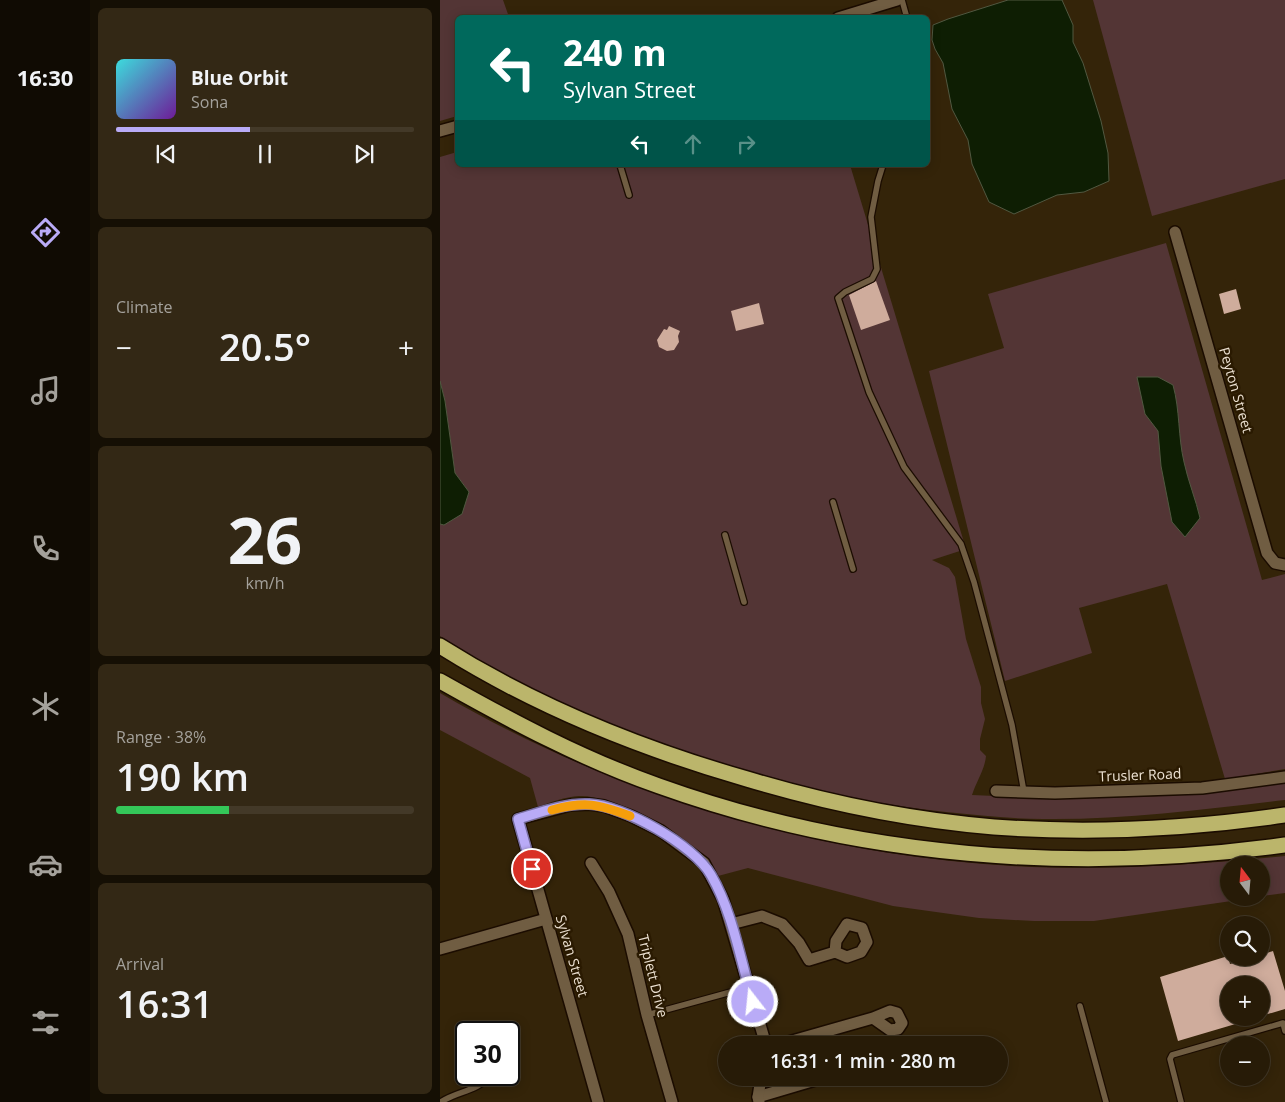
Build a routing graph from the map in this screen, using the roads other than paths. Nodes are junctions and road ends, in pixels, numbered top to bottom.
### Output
1 (897, 0) edge
2 (902, 0) edge
3 (848, 15) edge
4 (907, 15) edge
5 (455, 127) edge
6 (440, 131) edge
7 (621, 167) edge
8 (882, 167) edge
9 (629, 195) dead end
10 (1176, 232) dead end
11 (833, 502) dead end
12 (725, 535) dead end
13 (1285, 565) edge
14 (854, 569) dead end
15 (744, 602) dead end
16 (440, 646) edge
17 (440, 681) edge
18 (1285, 777) edge
19 (996, 791) dead end
20 (1024, 792) junction
21 (1285, 815) edge
22 (1283, 845) edge
23 (591, 863) dead end
24 (546, 919) junction
25 (731, 924) junction
26 (440, 949) edge
27 (835, 952) dead end
28 (748, 987) junction
29 (1080, 1006) dead end
30 (647, 1014) junction
31 (873, 1018) dead end
32 (1284, 1022) edge
33 (1285, 1031) edge
34 (763, 1036) edge
35 (810, 1036) edge
36 (479, 1086) edge
37 (760, 1086) edge
38 (798, 1086) edge
39 (759, 1099) edge
40 (441, 1102) edge
41 (598, 1102) edge
42 (672, 1102) edge
43 (1106, 1102) edge
44 (1181, 1102) edge

1 - 3 street
2 - 4 lane
5 - 6 street
7 - 9 lane
8 - 20 lane
10 - 13 street, Peyton Street
11 - 14 lane
12 - 15 lane
16 - 21 highway
17 - 22 highway
18 - 20 street, Trusler Road
19 - 20 street, Trusler Road
23 - 30 street, Triplett Drive
24 - 25 street, Sylvan Street
24 - 26 street
24 - 41 street, Sylvan Street
25 - 27 street
25 - 28 street
28 - 30 lane
28 - 34 street
29 - 43 lane
30 - 42 street, Triplett Drive
31 - 35 street
32 - 33 lane
32 - 44 lane
36 - 40 lane
37 - 39 street
38 - 39 street

